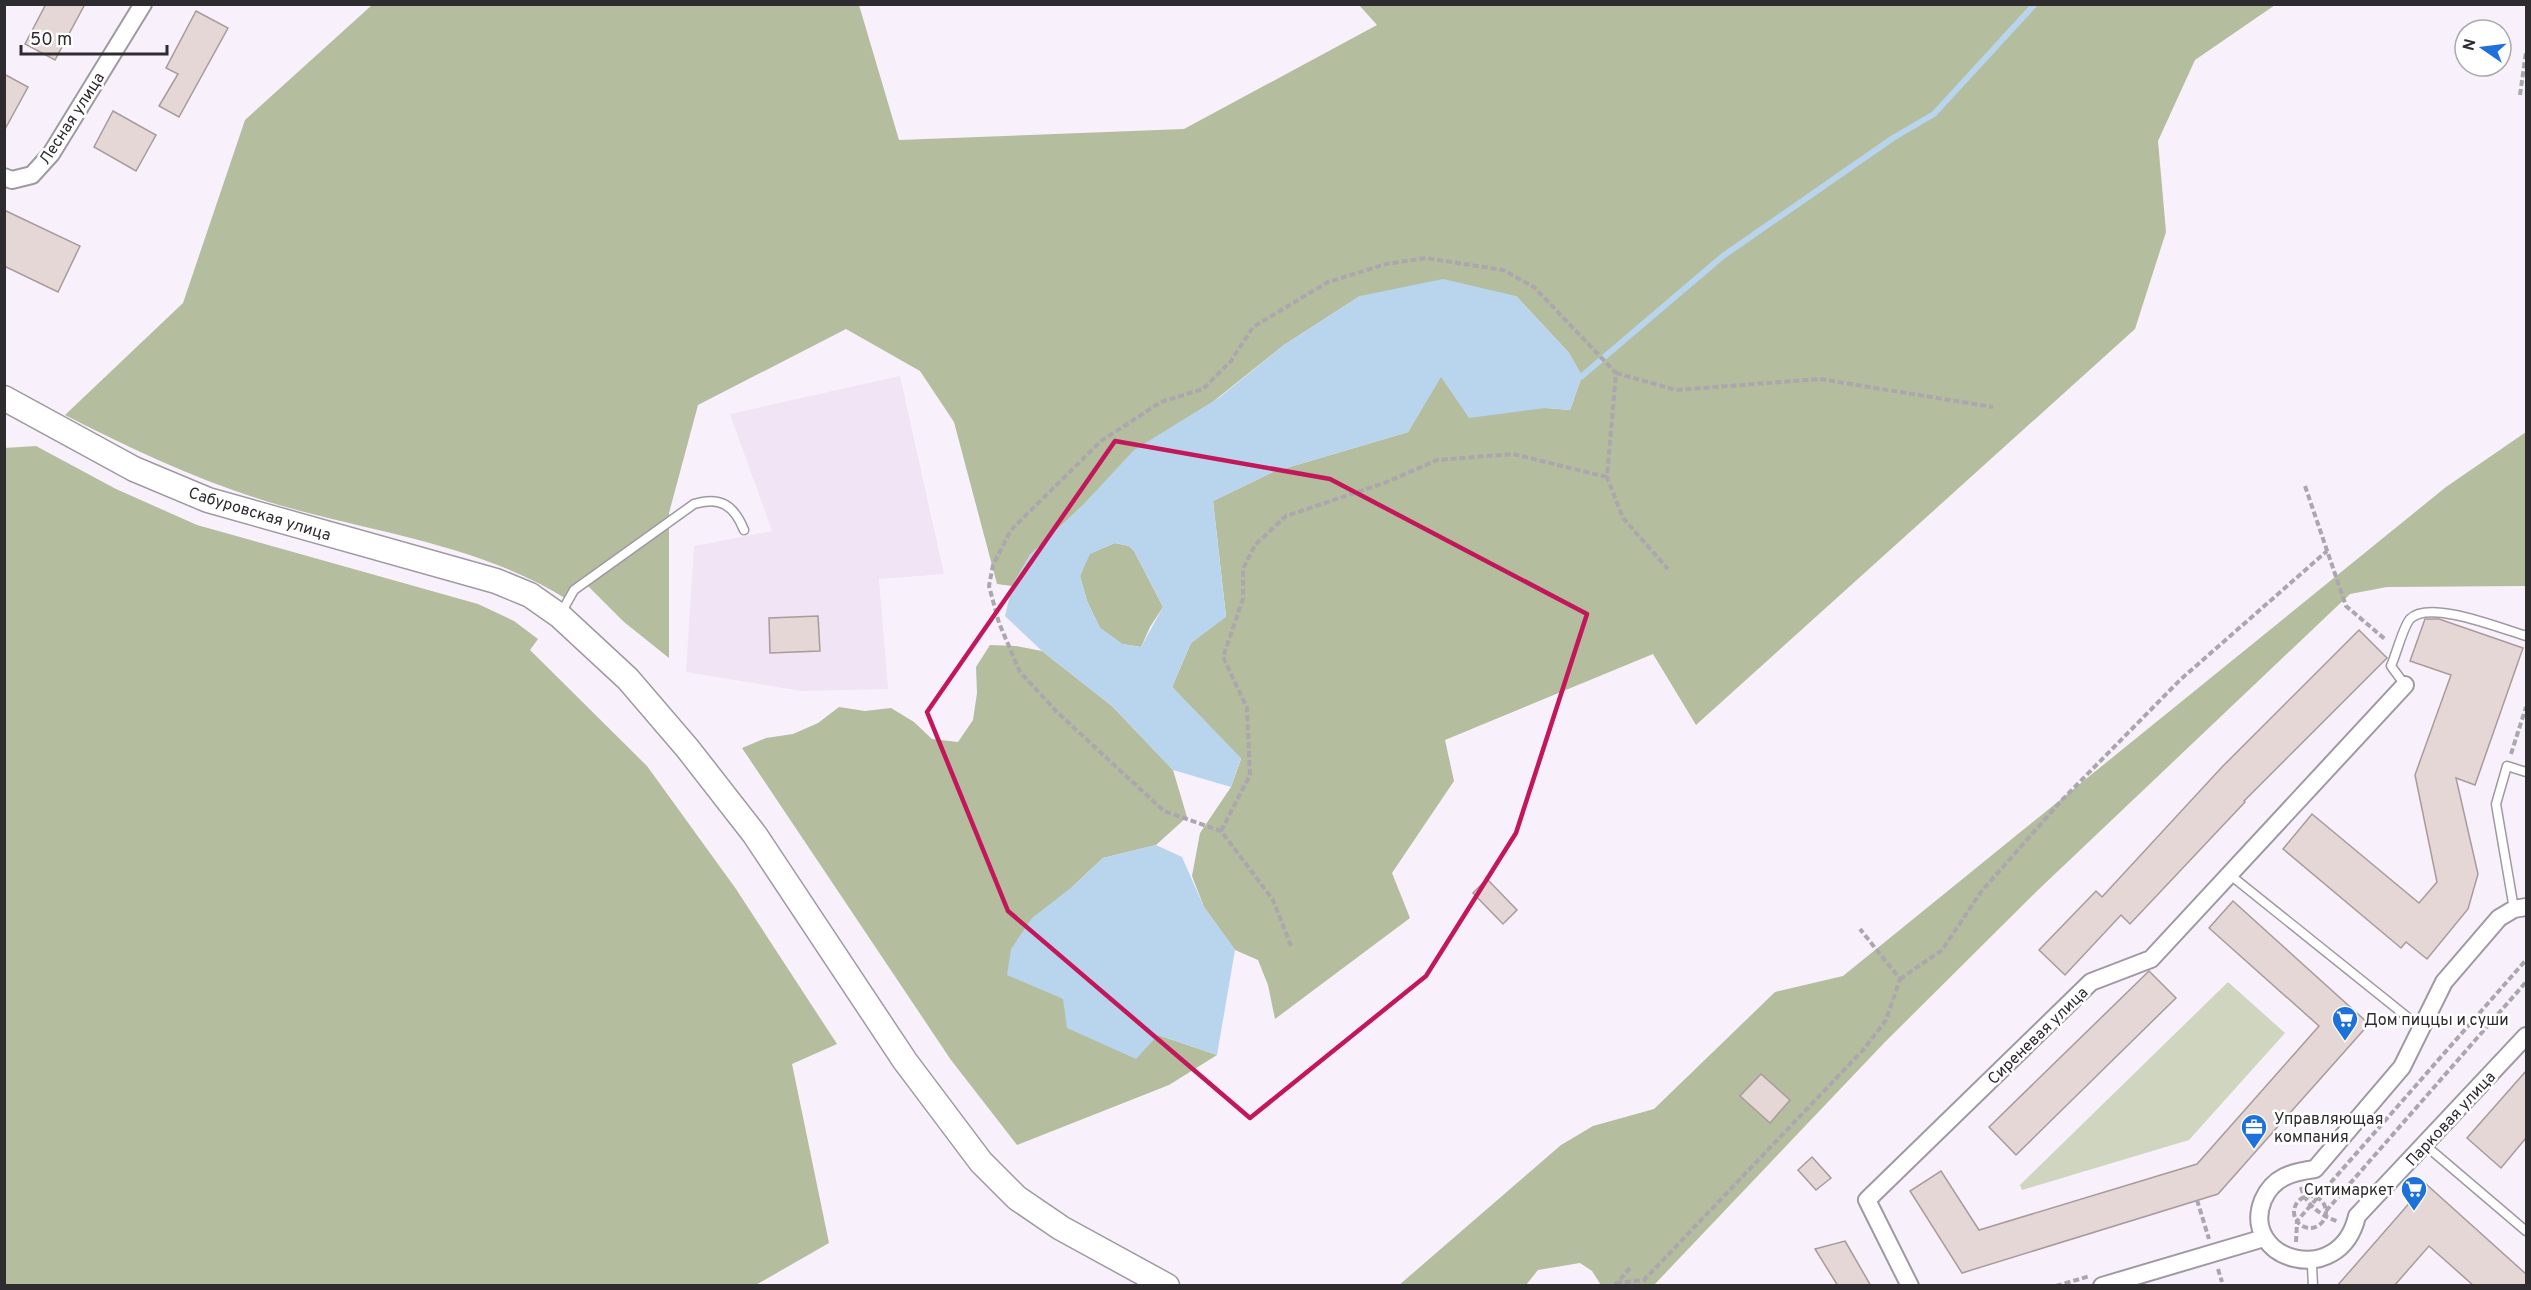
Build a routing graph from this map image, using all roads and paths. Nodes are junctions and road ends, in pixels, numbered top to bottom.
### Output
1 (143, 4) edge
2 (2526, 52) edge
3 (2520, 94) dead end
4 (4, 177) edge
5 (1616, 374) junction
6 (4, 398) edge
7 (1994, 407) dead end
8 (1607, 477) junction
9 (2305, 486) dead end
10 (744, 530) dead end
11 (2327, 551) junction
12 (1668, 569) dead end
13 (560, 616) junction
14 (2526, 636) edge
15 (2398, 650) junction
16 (2405, 685) joint
17 (2526, 707) edge
18 (2507, 766) junction
19 (2526, 772) edge
20 (1221, 831) junction
21 (2229, 874) junction
22 (2520, 908) edge
23 (1860, 929) dead end
24 (1291, 946) dead end
25 (2526, 960) edge
26 (1900, 979) junction
27 (2526, 982) edge
28 (2421, 1028) junction
29 (2526, 1036) edge
30 (2425, 1145) junction
31 (2297, 1171) junction
32 (2303, 1198) junction
33 (2318, 1199) junction
34 (2312, 1205) junction
35 (2326, 1211) junction
36 (2325, 1217) junction
37 (2297, 1221) junction
38 (2355, 1226) junction
39 (2526, 1231) edge
40 (2264, 1238) junction
41 (2304, 1265) junction
42 (1631, 1267) dead end
43 (1615, 1284) edge
44 (1167, 1286) edge
45 (1910, 1286) edge
46 (2103, 1286) edge
47 (2313, 1286) edge

1 - 4 street, Лесная улица
2 - 3 path
5 - 7 path
5 - 8 path
5 - 20 path
6 - 13 street, Сабуровская улица
8 - 12 path
8 - 20 path
9 - 11 path
10 - 13 lane
11 - 15 path
11 - 26 path
13 - 44 street, Сабуровская улица
14 - 15 lane
15 - 16 lane
16 - 21 street, Сиреневая улица
17 - 18 path
18 - 19 lane
18 - 22 lane
20 - 24 path
21 - 28 lane
21 - 45 street, Сиреневая улица
22 - 28 street
23 - 26 path
25 - 33 path
26 - 43 path
27 - 35 path
28 - 31 street
29 - 30 street, Парковая улица
30 - 38 street, Парковая улица
30 - 39 lane
31 - 32 path
31 - 40 street
32 - 33 path
32 - 34 path
32 - 37 path
33 - 34 path
33 - 35 path
34 - 36 path
34 - 37 path
35 - 36 path
36 - 37 path
36 - 38 path
37 - 41 path
38 - 41 street, Парковая улица
40 - 41 street
40 - 46 street
41 - 47 lane
42 - 43 path

